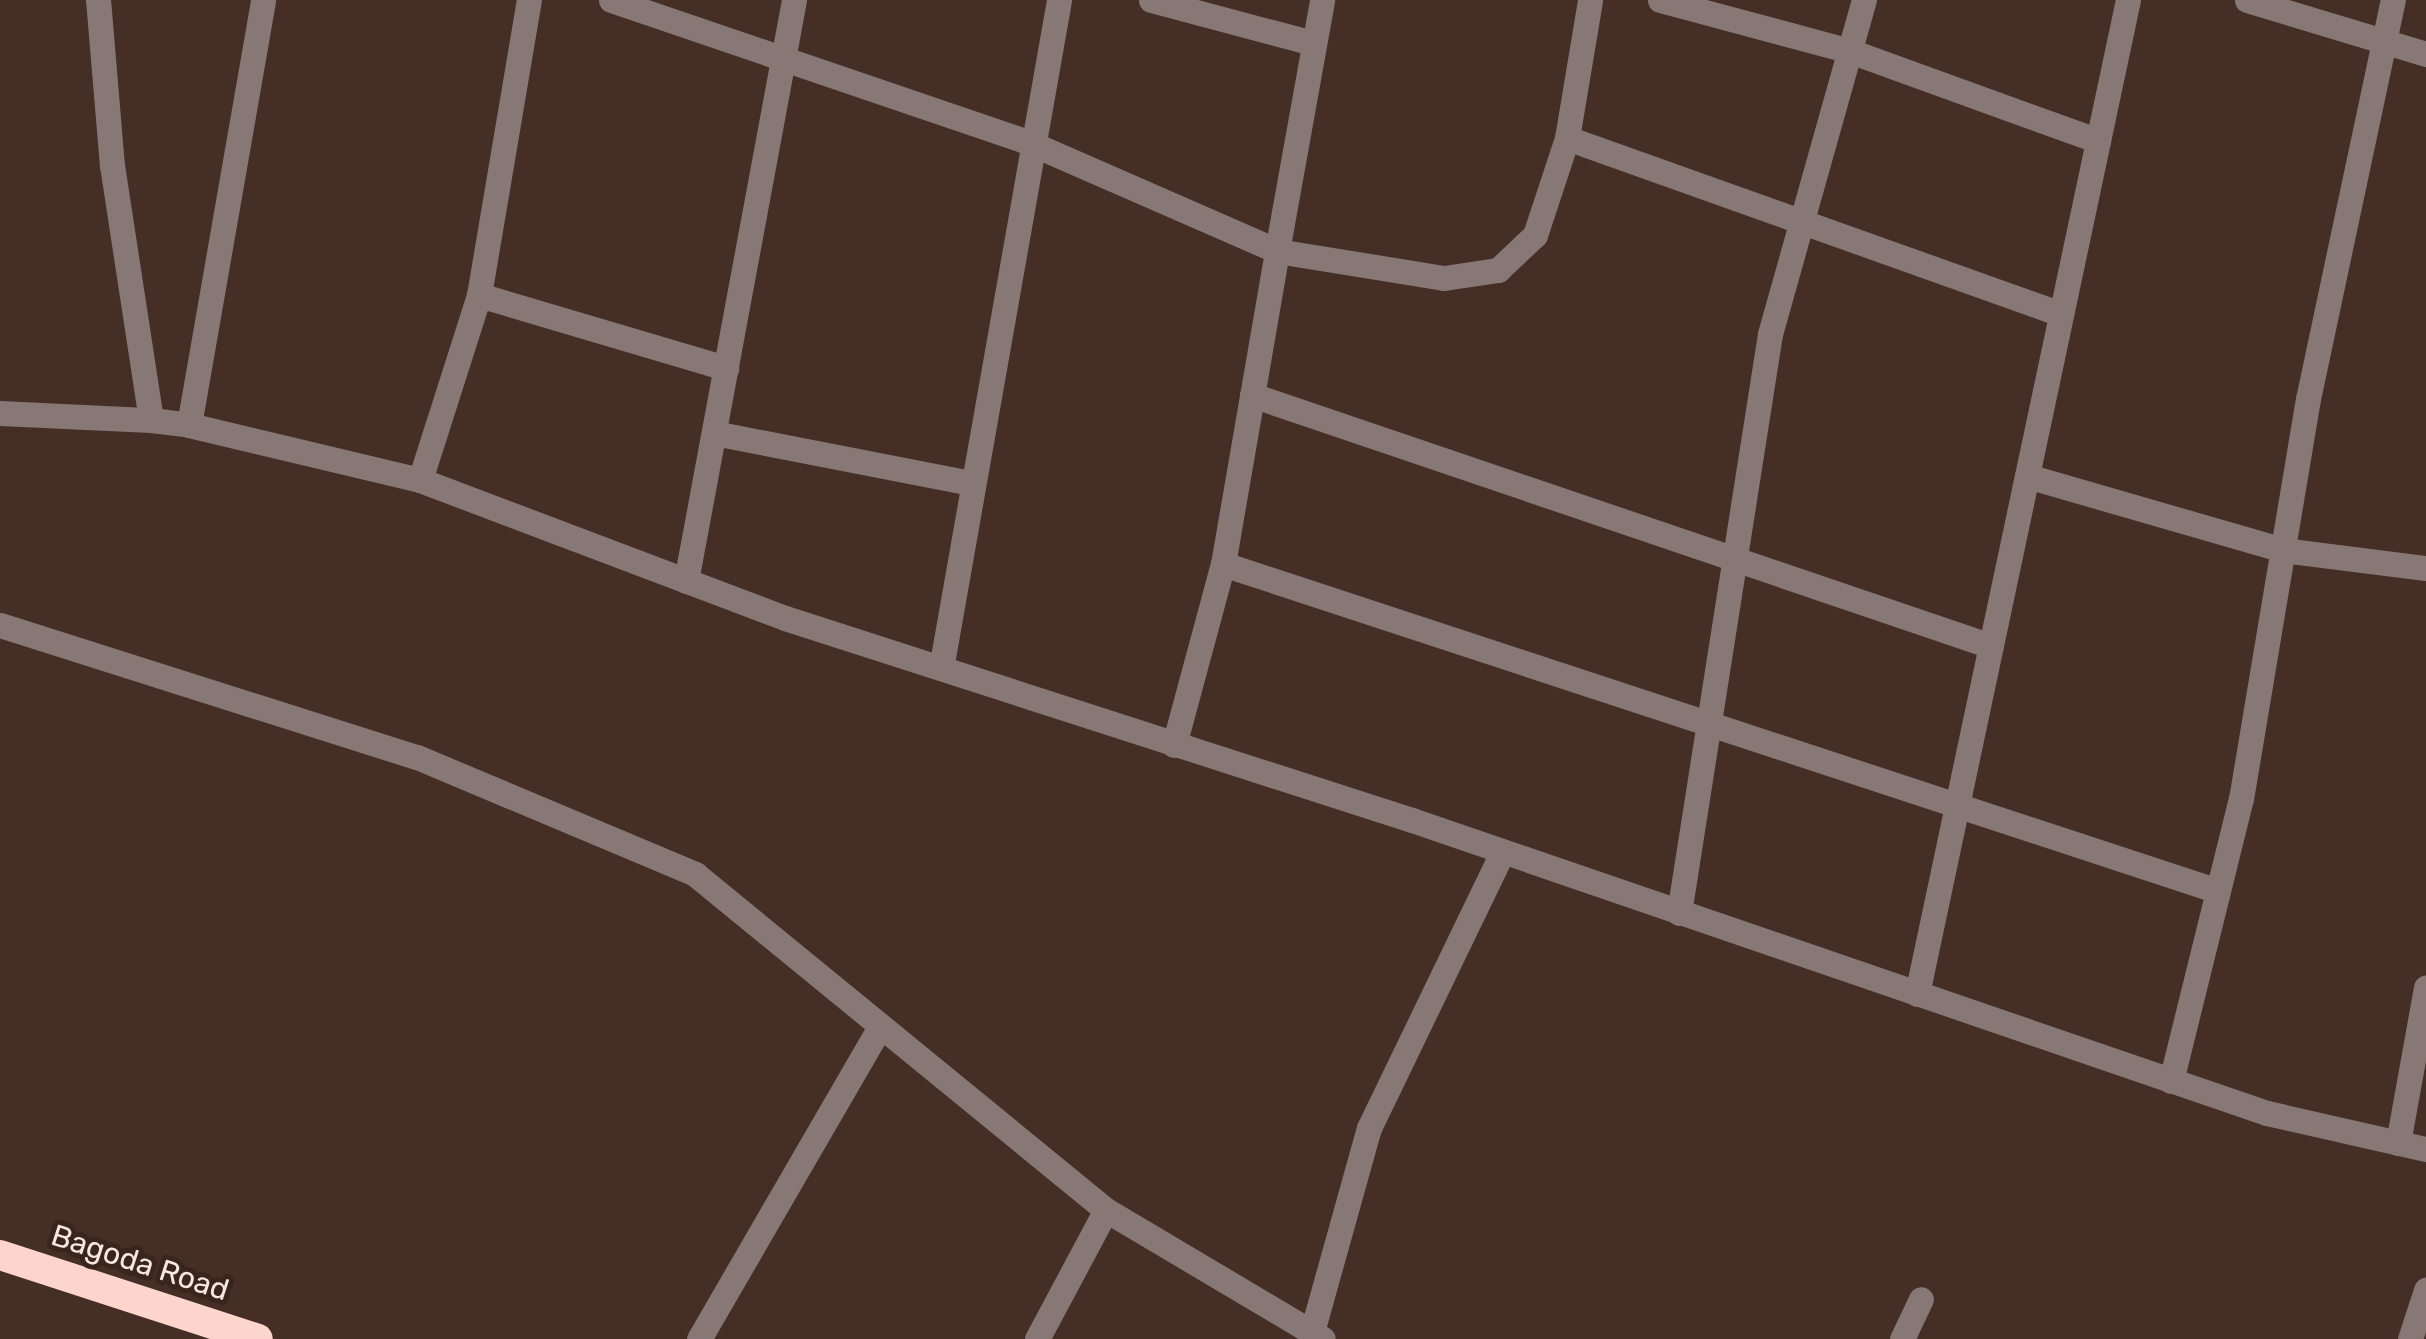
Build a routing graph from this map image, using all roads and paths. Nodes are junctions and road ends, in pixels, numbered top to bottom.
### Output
1 (98, 0) edge
2 (263, 0) edge
3 (529, 0) edge
4 (611, 0) edge
5 (794, 0) edge
6 (1059, 0) edge
7 (1151, 0) edge
8 (1322, 0) edge
9 (1590, 0) edge
10 (1660, 0) edge
11 (1864, 0) edge
12 (2128, 0) edge
13 (2247, 0) edge
14 (2393, 0) edge
15 (1313, 42) junction
16 (2384, 46) junction
17 (1850, 51) junction
18 (2426, 54) edge
19 (784, 56) junction
20 (1567, 138) junction
21 (2098, 141) junction
22 (1028, 142) junction
23 (1802, 222) junction
24 (1277, 251) junction
25 (479, 295) junction
26 (2061, 314) junction
27 (726, 368) junction
28 (1252, 395) junction
29 (0, 413) edge
30 (151, 420) junction
31 (189, 425) junction
32 (714, 433) junction
33 (2027, 476) junction
34 (420, 480) junction
35 (972, 483) junction
36 (2282, 550) junction
37 (1738, 559) junction
38 (1223, 564) junction
39 (2426, 568) edge
40 (686, 580) junction
41 (0, 625) edge
42 (1991, 646) junction
43 (942, 663) junction
44 (1711, 729) junction
45 (1174, 746) junction
46 (1957, 808) junction
47 (1501, 855) junction
48 (2218, 891) junction
49 (1679, 914) junction
50 (2426, 988) edge
51 (1917, 994) junction
52 (880, 1027) junction
53 (2171, 1081) junction
54 (2398, 1143) junction
55 (2426, 1149) edge
56 (1106, 1210) junction
57 (0, 1255) edge
58 (2426, 1290) edge
59 (1921, 1299) dead end
60 (1315, 1337) edge
61 (258, 1339) edge
62 (699, 1339) edge
63 (1037, 1339) edge
64 (1902, 1339) edge
65 (2410, 1339) edge

1 - 30 street
2 - 31 street
3 - 25 street
4 - 19 street
5 - 19 street
6 - 22 street
7 - 15 street
8 - 15 street
9 - 20 street
10 - 17 street
11 - 17 street
12 - 21 street
13 - 16 street
14 - 16 street
15 - 24 street
16 - 18 street
16 - 36 street
17 - 21 street
17 - 23 street
19 - 22 street
19 - 27 street
20 - 23 street
20 - 24 street
21 - 26 street
22 - 24 street
22 - 35 street
23 - 26 street
23 - 37 street
24 - 28 street
25 - 27 street
25 - 34 street
26 - 33 street
27 - 32 street
28 - 37 street
28 - 38 street
29 - 30 street
30 - 31 street
31 - 34 street
32 - 35 street
32 - 40 street
33 - 36 street
33 - 42 street
34 - 40 street
35 - 43 street
36 - 39 street
36 - 48 street
37 - 42 street
37 - 44 street
38 - 44 street
38 - 45 street
40 - 43 street
41 - 52 street
42 - 46 street
43 - 45 street
44 - 46 street
44 - 49 street
45 - 47 street
46 - 48 street
46 - 51 street
47 - 49 street
47 - 60 street
48 - 53 street
49 - 51 street
50 - 54 street
51 - 53 street
52 - 56 street
52 - 62 street
53 - 54 street
54 - 55 street
56 - 60 street
56 - 63 street
57 - 61 highway, Bagoda Road
58 - 65 street
59 - 64 street

